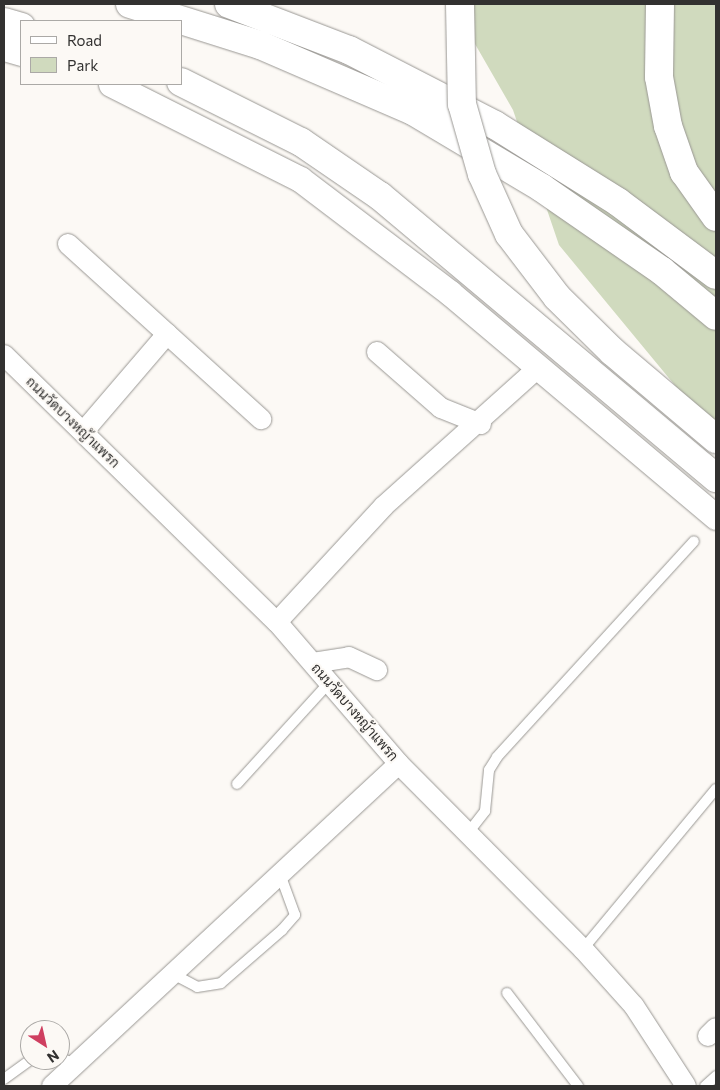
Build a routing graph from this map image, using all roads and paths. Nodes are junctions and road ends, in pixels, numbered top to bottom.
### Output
1 (130, 4) edge
2 (229, 4) edge
3 (460, 4) edge
4 (660, 4) edge
5 (181, 20) edge
6 (182, 20) edge
7 (4, 22) edge
8 (20, 27) edge
9 (4, 48) edge
10 (20, 53) edge
11 (182, 82) edge
12 (113, 85) edge
13 (716, 217) edge
14 (68, 244) dead end
15 (716, 275) edge
16 (716, 316) edge
17 (167, 334) junction
18 (377, 352) dead end
19 (4, 356) edge
20 (538, 368) junction
21 (261, 419) dead end
22 (481, 424) junction
23 (84, 431) junction
24 (716, 440) edge
25 (716, 478) edge
26 (716, 517) edge
27 (694, 541) dead end
28 (278, 622) junction
29 (313, 663) junction
30 (377, 670) dead end
31 (329, 682) junction
32 (399, 764) junction
33 (237, 784) dead end
34 (716, 788) edge
35 (468, 833) junction
36 (280, 874) junction
37 (583, 949) junction
38 (173, 974) junction
39 (507, 993) dead end
40 (70, 1059) edge
41 (20, 1067) edge
42 (62, 1070) edge
43 (716, 1076) edge
44 (4, 1079) edge
45 (52, 1086) edge
46 (578, 1086) edge
47 (686, 1086) edge
48 (704, 1086) edge

1 - 5 main road
2 - 15 main road
3 - 24 main road, bridge
4 - 13 main road
6 - 16 main road
7 - 8 main road
9 - 10 street
11 - 25 main road
12 - 20 street
14 - 17 street
17 - 21 street
17 - 23 street
18 - 22 street
19 - 23 street, ถนนวัดบางหญ้าแพรก
20 - 22 street
20 - 26 street
22 - 28 street
23 - 28 street, ถนนวัดบางหญ้าแพรก
27 - 35 lane
28 - 29 street, ถนนวัดบางหญ้าแพรก
29 - 30 street
29 - 31 street, ถนนวัดบางหญ้าแพรก
31 - 32 street, ถนนวัดบางหญ้าแพรก
31 - 33 lane
32 - 35 street, ถนนวัดบางหญ้าแพรก
32 - 36 street
34 - 37 lane
35 - 37 street, ถนนวัดบางหญ้าแพรก
36 - 38 street
36 - 38 lane
37 - 47 street, ถนนวัดบางหญ้าแพรก
38 - 40 street
39 - 46 lane
41 - 44 lane
42 - 45 street
43 - 48 lane

